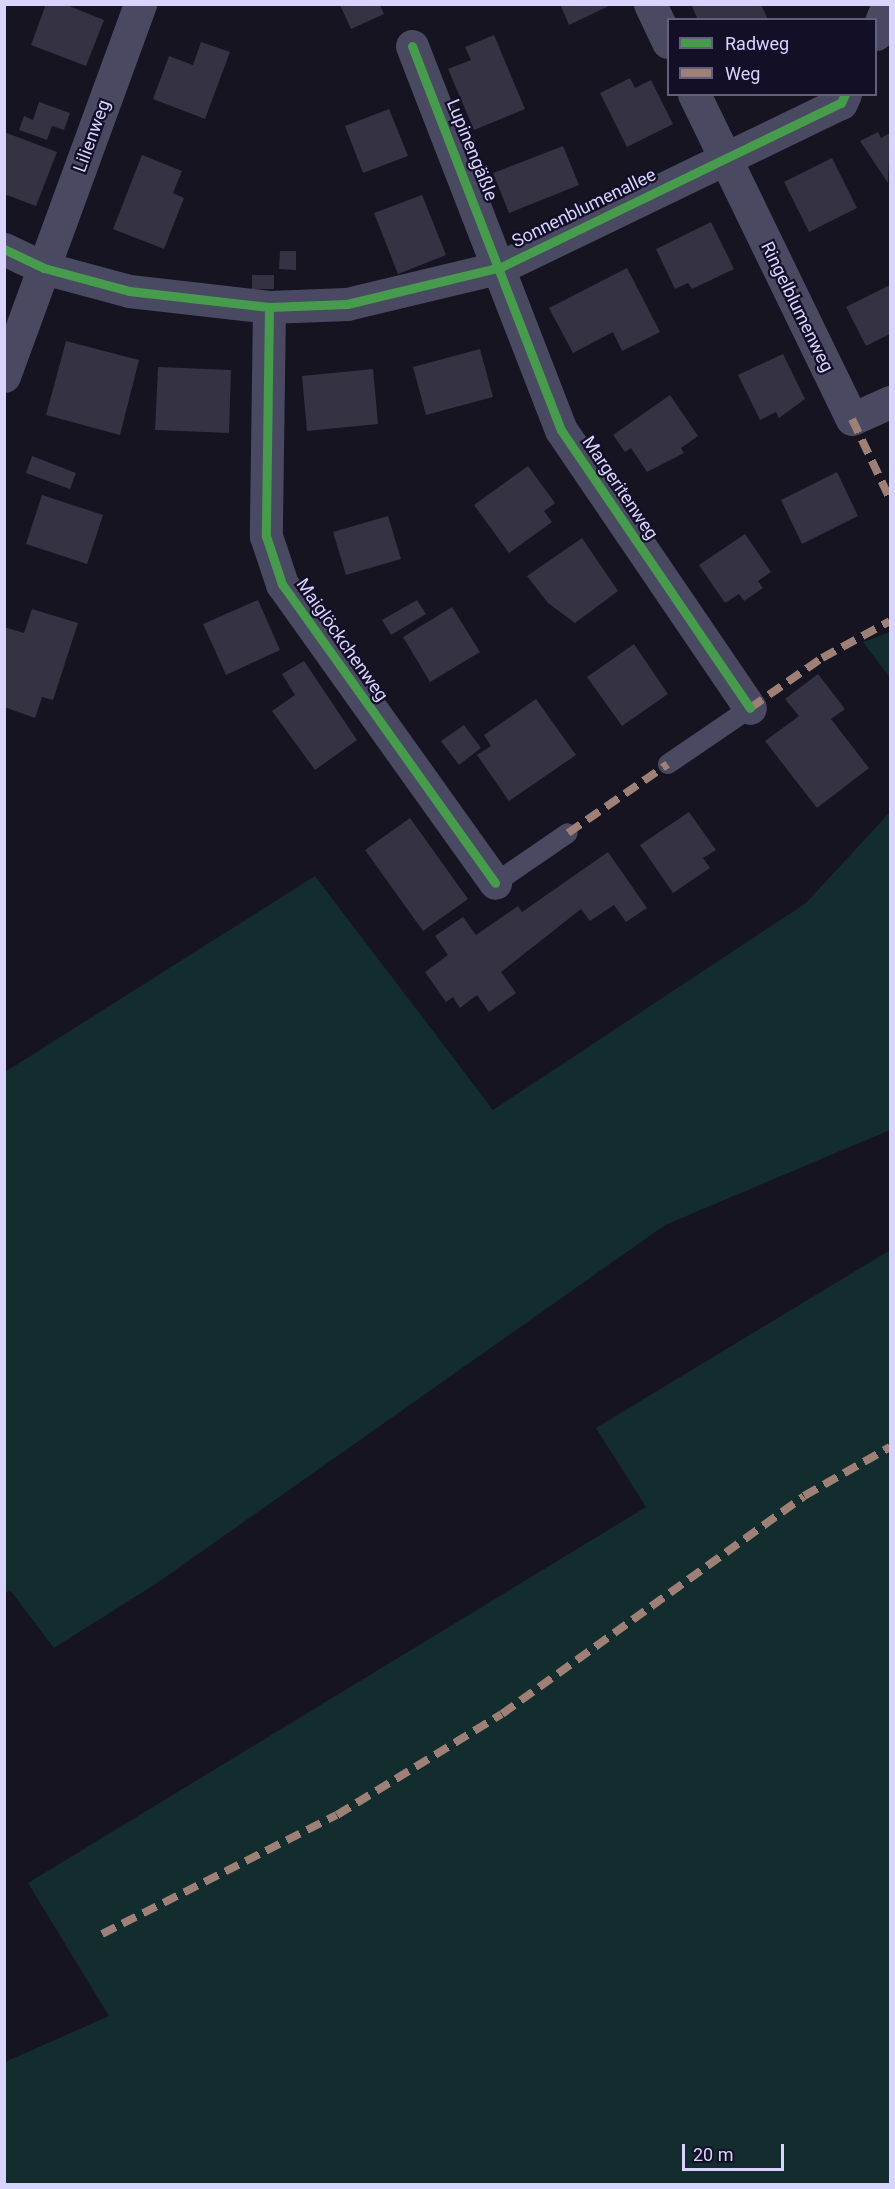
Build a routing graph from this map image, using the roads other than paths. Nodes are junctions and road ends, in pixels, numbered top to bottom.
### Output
1 (140, 4) edge
2 (650, 4) edge
3 (888, 4) edge
4 (877, 32) edge
5 (667, 38) edge
6 (412, 46) dead end
7 (877, 50) edge
8 (891, 57) edge
9 (695, 96) edge
10 (844, 96) edge
11 (724, 157) junction
12 (4, 249) edge
13 (501, 267) junction
14 (44, 268) junction
15 (269, 307) junction
16 (4, 376) edge
17 (891, 402) edge
18 (750, 708) joint
19 (668, 764) dead end
20 (568, 833) dead end
21 (495, 883) joint

1 - 14 street, Lilienweg
2 - 5 street
3 - 4 street
6 - 13 street, Lupinengäßle
7 - 8 street
9 - 11 street
10 - 11 street, Sonnenblumenallee
11 - 13 street, Sonnenblumenallee
11 - 17 street, Ringelblumenweg
12 - 14 street, Sonnenblumenallee
13 - 15 street, Sonnenblumenallee
13 - 18 street, Margeritenweg
14 - 15 street, Sonnenblumenallee
14 - 16 street, Lilienweg
15 - 21 street, Maiglöckchenweg
18 - 19 lane
20 - 21 lane

